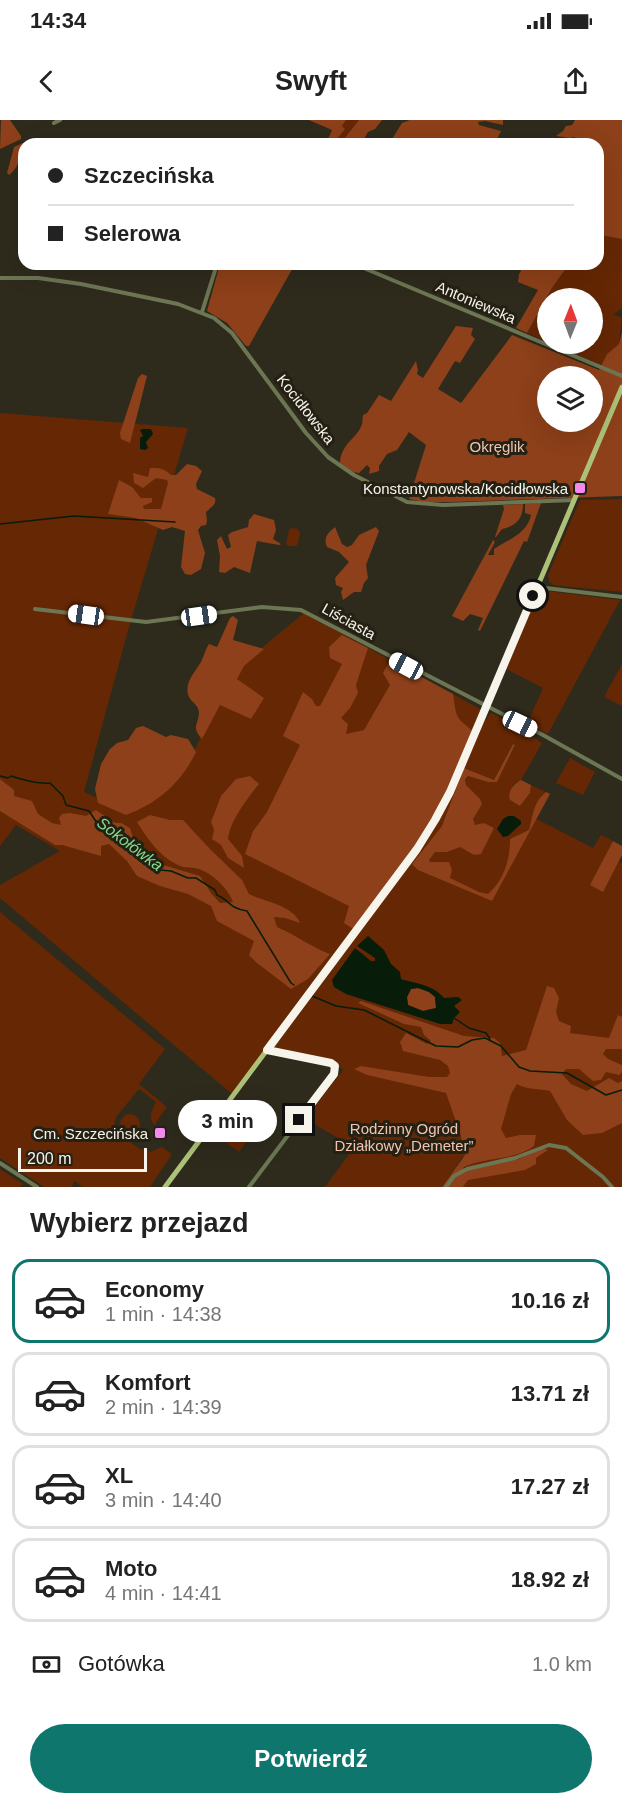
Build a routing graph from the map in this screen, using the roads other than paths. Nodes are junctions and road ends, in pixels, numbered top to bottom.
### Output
1 (60, 120) edge
2 (54, 123) dead end
3 (215, 270) edge
4 (368, 270) edge
5 (0, 278) edge
6 (202, 312) junction
7 (622, 376) edge
8 (622, 387) edge
9 (574, 500) junction
10 (537, 587) junction
11 (622, 597) edge
12 (35, 609) dead end
13 (486, 707) junction
14 (622, 779) edge
15 (267, 1050) junction
16 (0, 1163) edge
17 (29, 1181) junction
18 (24, 1187) edge
19 (37, 1187) edge
20 (165, 1187) edge
21 (249, 1187) edge
22 (446, 1187) edge
23 (612, 1187) edge

1 - 2 street
3 - 6 street
4 - 7 street, Antoniewska
5 - 6 street, Kocidłowska
6 - 9 street, Kocidłowska
8 - 9 main road
9 - 10 main road
10 - 11 street
10 - 13 main road
12 - 13 street, Liściasta
13 - 14 street, Liściasta
13 - 15 main road
15 - 20 main road
15 - 21 street
16 - 17 street
17 - 18 street
17 - 19 street
22 - 23 street

